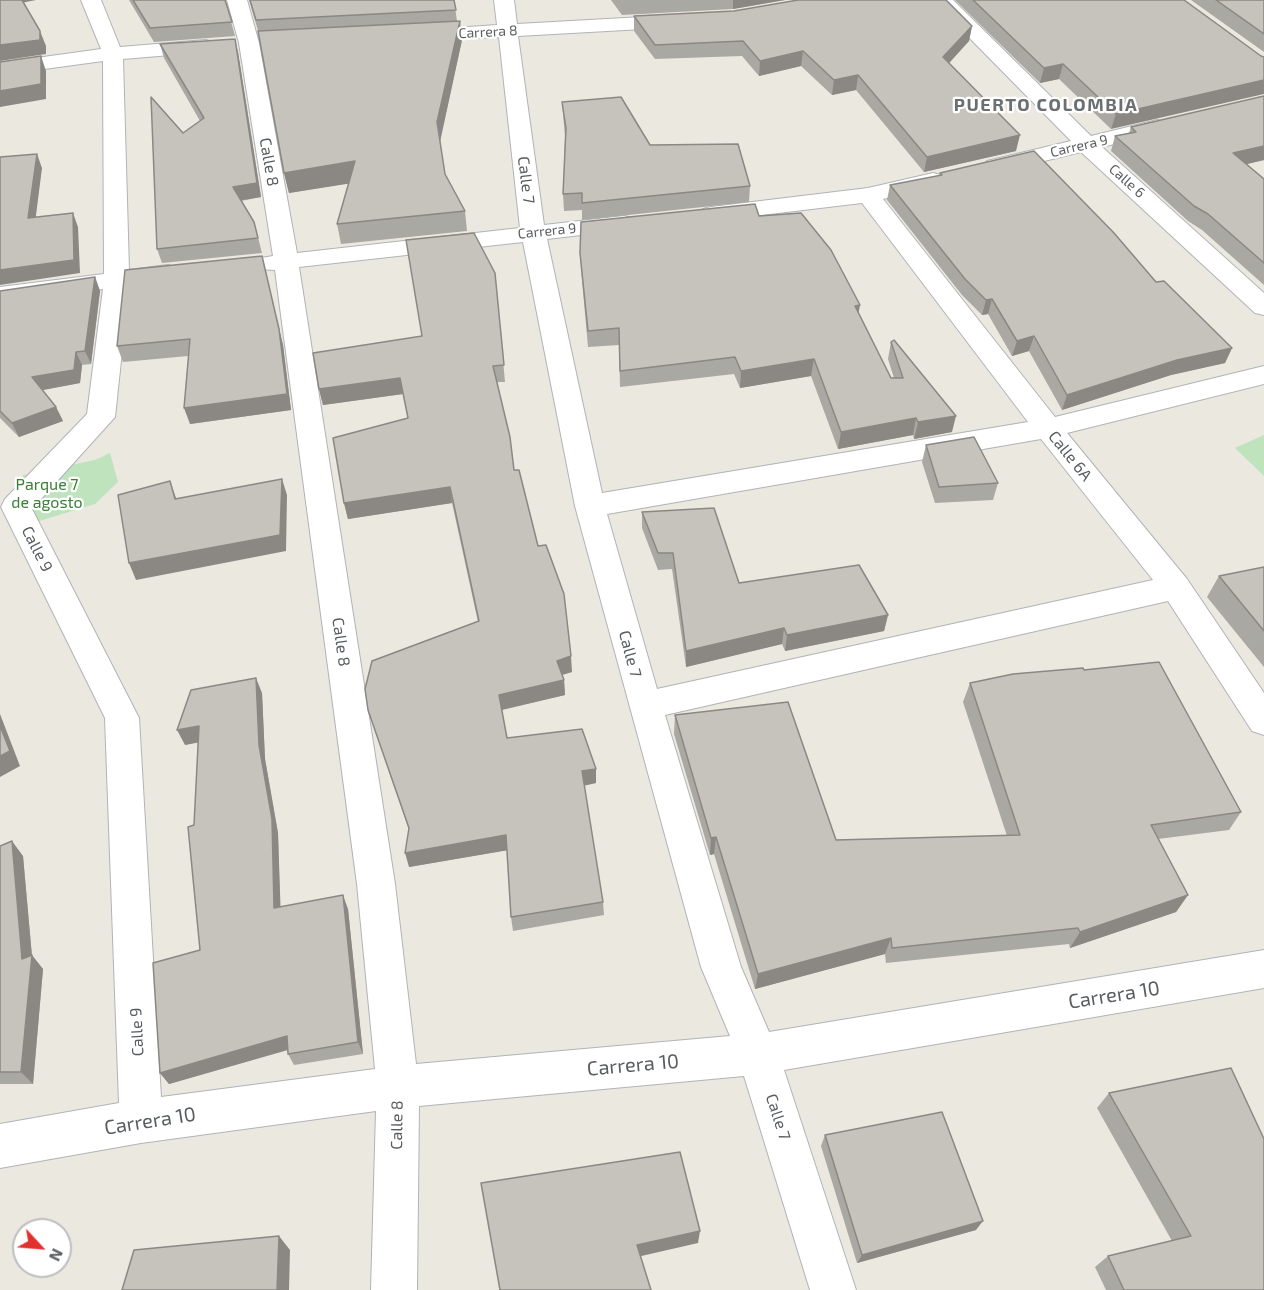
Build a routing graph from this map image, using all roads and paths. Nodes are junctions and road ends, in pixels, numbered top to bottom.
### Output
1 (91, 0) edge
2 (237, 0) edge
3 (504, 0) edge
4 (942, 0) edge
5 (697, 20) edge
6 (507, 31) junction
7 (401, 36) edge
8 (260, 43) junction
9 (113, 54) junction
10 (0, 69) edge
11 (1176, 123) edge
12 (1087, 145) junction
13 (868, 195) junction
14 (685, 217) edge
15 (650, 221) edge
16 (533, 232) junction
17 (286, 261) junction
18 (241, 266) edge
19 (185, 272) edge
20 (117, 278) junction
21 (0, 295) edge
22 (1264, 306) edge
23 (1264, 375) edge
24 (1048, 428) junction
25 (5, 503) edge
26 (590, 506) junction
27 (1176, 587) junction
28 (645, 706) junction
29 (1264, 721) edge
30 (1262, 974) edge
31 (758, 1054) junction
32 (398, 1087) junction
33 (141, 1121) junction
34 (0, 1146) edge
35 (394, 1290) edge
36 (833, 1290) edge

1 - 9 street, Calle 9
2 - 8 street, Calle 8
3 - 6 street, Calle 7
4 - 12 street, Calle 6
5 - 6 street, Carrera 8
6 - 7 street, Carrera 8
6 - 16 street, Calle 7
8 - 9 street
8 - 17 street, Calle 8
9 - 10 street
9 - 20 street, Calle 9
11 - 12 street, Carrera 9
12 - 13 street, Carrera 9
12 - 22 street, Calle 6
13 - 14 street, Carrera 9
13 - 24 street, Calle 6A
15 - 16 street, Carrera 9
16 - 17 street, Carrera 9
16 - 26 street, Calle 7
17 - 18 street, Carrera 9
17 - 32 street, Calle 8
19 - 20 street
20 - 21 street
20 - 25 street, Calle 9
23 - 24 street
24 - 26 street
24 - 27 street, Calle 6A
25 - 33 street, Calle 9
26 - 28 street, Calle 7
27 - 28 street
27 - 29 street, Calle 6A
28 - 31 street, Calle 7
30 - 31 street, Carrera 10
31 - 32 street, Carrera 10
31 - 36 street, Calle 7
32 - 33 street, Carrera 10
32 - 35 street, Calle 8
33 - 34 street, Carrera 10

